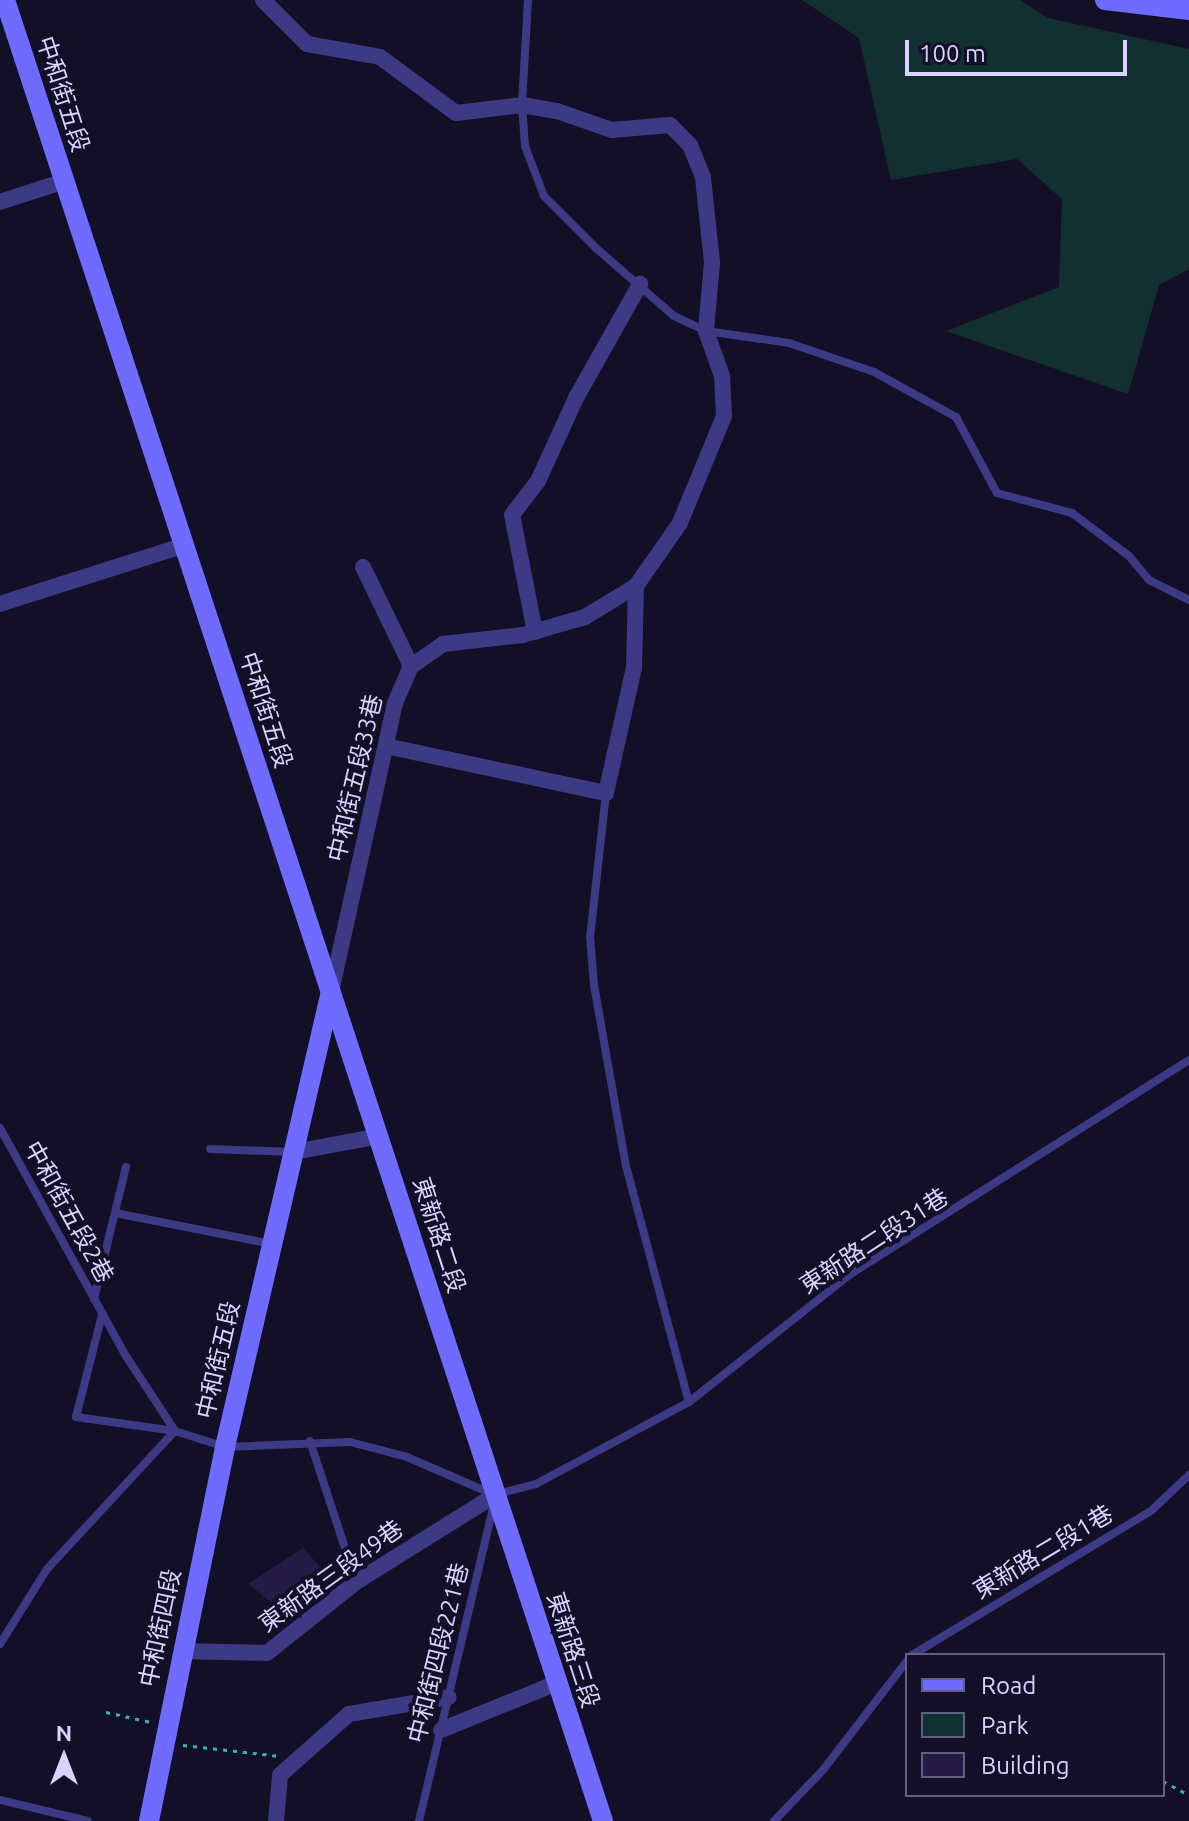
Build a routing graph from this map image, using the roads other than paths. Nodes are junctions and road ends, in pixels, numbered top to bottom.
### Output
1 (5, 0) edge
2 (263, 0) edge
3 (528, 0) edge
4 (1105, 0) edge
5 (1189, 10) edge
6 (522, 105) junction
7 (65, 181) junction
8 (0, 202) edge
9 (640, 284) junction
10 (706, 331) junction
11 (185, 545) junction
12 (363, 567) dead end
13 (636, 586) junction
14 (1189, 600) edge
15 (0, 604) edge
16 (535, 632) junction
17 (411, 666) junction
18 (386, 746) junction
19 (606, 793) junction
20 (331, 993) junction
21 (1189, 1060) edge
22 (0, 1128) edge
23 (380, 1136) junction
24 (210, 1149) dead end
25 (294, 1152) junction
26 (126, 1167) dead end
27 (115, 1213) junction
28 (272, 1245) junction
29 (94, 1300) junction
30 (102, 1315) junction
31 (689, 1402) junction
32 (175, 1431) junction
33 (310, 1441) junction
34 (225, 1447) junction
35 (1189, 1475) edge
36 (495, 1495) junction
37 (356, 1582) junction
38 (0, 1644) edge
39 (182, 1651) junction
40 (915, 1653) edge
41 (905, 1664) edge
42 (557, 1683) junction
43 (449, 1697) junction
44 (441, 1730) junction
45 (0, 1800) edge
46 (88, 1821) edge
47 (149, 1821) edge
48 (276, 1821) edge
49 (419, 1821) edge
50 (603, 1821) edge
51 (774, 1821) edge

1 - 7 main road, 中和街五段
2 - 6 street
3 - 6 lane
4 - 5 main road
6 - 9 lane
6 - 10 street
7 - 8 street
7 - 11 main road, 中和街五段
9 - 10 lane
9 - 16 street
10 - 13 street
10 - 14 lane
11 - 15 street
11 - 20 main road, 中和街五段
12 - 17 street
13 - 16 street
13 - 19 street
16 - 17 street
17 - 18 street, 中和街五段33巷
18 - 19 street
18 - 20 street, 中和街五段33巷
19 - 31 lane
20 - 23 main road, 東新路二段
20 - 25 main road, 中和街五段
21 - 31 lane, 東新路二段31巷
22 - 29 lane, 中和街五段2巷
23 - 25 street
23 - 36 main road, 東新路二段
24 - 25 lane
25 - 28 main road, 中和街五段
26 - 27 lane
27 - 28 lane
27 - 29 lane
28 - 34 main road, 中和街五段
29 - 30 lane, 中和街五段2巷
30 - 32 lane, 中和街五段2巷
30 - 32 lane, 中和街五段2巷
31 - 36 lane, 東新路二段31巷
32 - 34 lane
32 - 38 lane
33 - 34 lane
33 - 36 lane
33 - 37 lane
34 - 39 main road, 中和街四段
35 - 40 lane, 東新路二段1巷
36 - 37 street, 東新路三段49巷
36 - 42 main road, 東新路三段
36 - 43 lane, 中和街四段221巷
37 - 39 street, 東新路三段49巷
39 - 47 main road, 中和街四段
41 - 51 lane
42 - 44 street
42 - 50 main road, 東新路三段
43 - 44 lane, 中和街四段221巷
43 - 48 street
44 - 49 lane, 中和街四段221巷
45 - 46 lane

